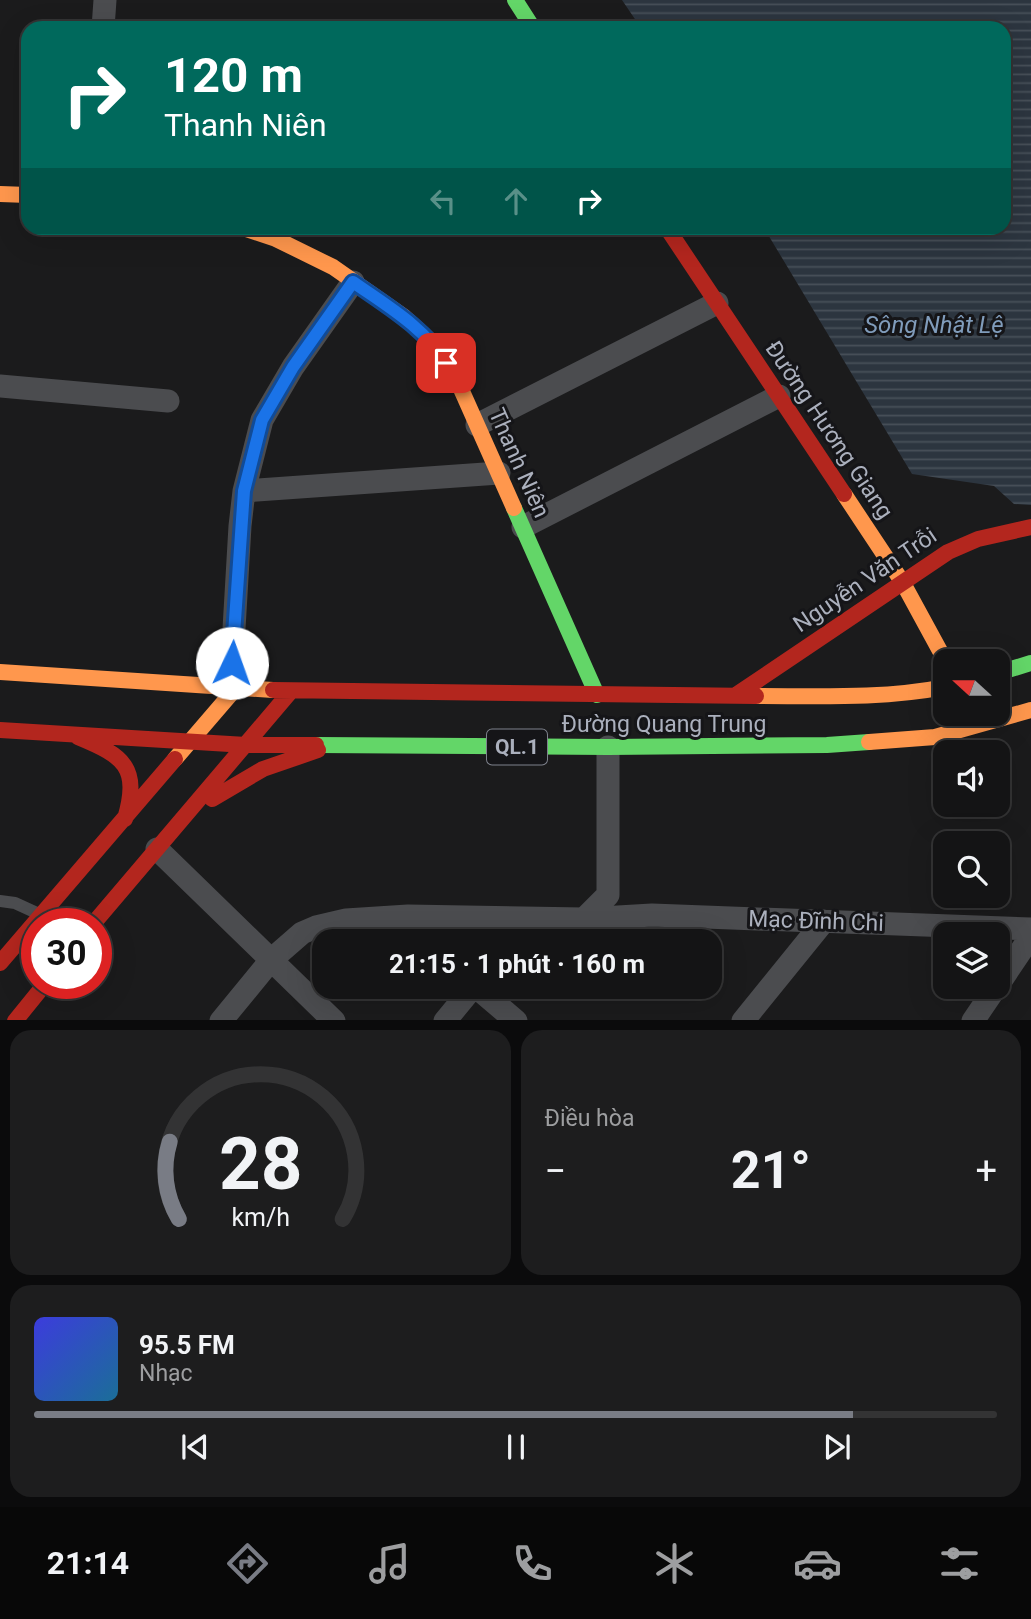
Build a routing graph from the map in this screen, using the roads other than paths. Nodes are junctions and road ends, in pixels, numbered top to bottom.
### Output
1 (105, 0) edge
2 (515, 0) edge
3 (104, 21) edge
4 (528, 21) edge
5 (0, 194) edge
6 (21, 195) edge
7 (264, 235) edge
8 (672, 235) edge
9 (353, 282) junction
10 (717, 303) junction
11 (0, 386) edge
12 (779, 396) junction
13 (168, 401) dead end
14 (477, 425) junction
15 (499, 472) junction
16 (244, 491) junction
17 (523, 527) junction
18 (1031, 527) edge
19 (903, 583) junction
20 (939, 649) edge
21 (1031, 663) edge
22 (1010, 669) edge
23 (0, 672) edge
24 (236, 688) junction
25 (933, 689) edge
26 (291, 691) junction
27 (736, 695) junction
28 (598, 702) junction
29 (1031, 710) edge
30 (0, 730) edge
31 (73, 734) junction
32 (606, 741) junction
33 (189, 743) junction
34 (246, 745) junction
35 (333, 746) junction
36 (125, 819) junction
37 (162, 842) junction
38 (0, 901) edge
39 (26, 908) edge
40 (48, 908) edge
41 (106, 908) edge
42 (584, 919) junction
43 (824, 921) junction
44 (560, 929) edge
45 (1031, 929) edge
46 (1031, 936) edge
47 (21, 939) edge
48 (271, 960) junction
49 (0, 963) edge
50 (1010, 967) edge
51 (32, 999) edge
52 (463, 999) edge
53 (489, 999) edge
54 (988, 999) edge
55 (15, 1020) edge
56 (221, 1020) edge
57 (334, 1020) edge
58 (445, 1020) edge
59 (516, 1020) edge
60 (743, 1020) edge
61 (973, 1020) edge

1 - 3 street
2 - 4 main road
5 - 6 main road
7 - 9 main road, Thanh Niên
8 - 10 main road, Đường Hương Giang
9 - 14 main road, Thanh Niên
9 - 16 street
10 - 12 main road, Đường Hương Giang
10 - 14 street
11 - 13 street
12 - 17 street
12 - 19 main road, Đường Hương Giang
14 - 15 main road, Thanh Niên
15 - 16 street
15 - 17 main road, Thanh Niên
16 - 24 street
17 - 28 main road, Thanh Niên
18 - 19 main road, Nguyễn Văn Trỗi
19 - 20 main road, Đường Hương Giang
19 - 27 main road, Nguyễn Văn Trỗi
21 - 22 main road
23 - 24 main road, Đường Quang Trung
24 - 26 main road, Đường Quang Trung
24 - 33 main road
25 - 27 main road, Đường Quang Trung
26 - 28 main road, Đường Quang Trung
26 - 34 main road
27 - 28 main road, Đường Quang Trung
29 - 32 main road, Đường Quang Trung / QL.1
30 - 31 main road, Đường Quang Trung / QL.1
31 - 33 main road, Đường Quang Trung / QL.1
31 - 36 main road
32 - 35 main road, Đường Quang Trung / QL.1
32 - 42 street
33 - 34 main road, Đường Quang Trung / QL.1
33 - 36 main road
34 - 35 main road, Đường Quang Trung / QL.1
34 - 37 main road
35 - 37 main road
36 - 40 main road
37 - 41 main road
37 - 48 street
38 - 39 lane
42 - 43 street, Mạc Đĩnh Chi
42 - 44 street
42 - 48 street, Mạc Đĩnh Chi
43 - 45 street, Mạc Đĩnh Chi
43 - 60 street
46 - 50 street
47 - 49 main road
48 - 56 street, Mạc Đĩnh Chi
48 - 57 street
51 - 55 main road
52 - 58 street
53 - 59 street
54 - 61 street

